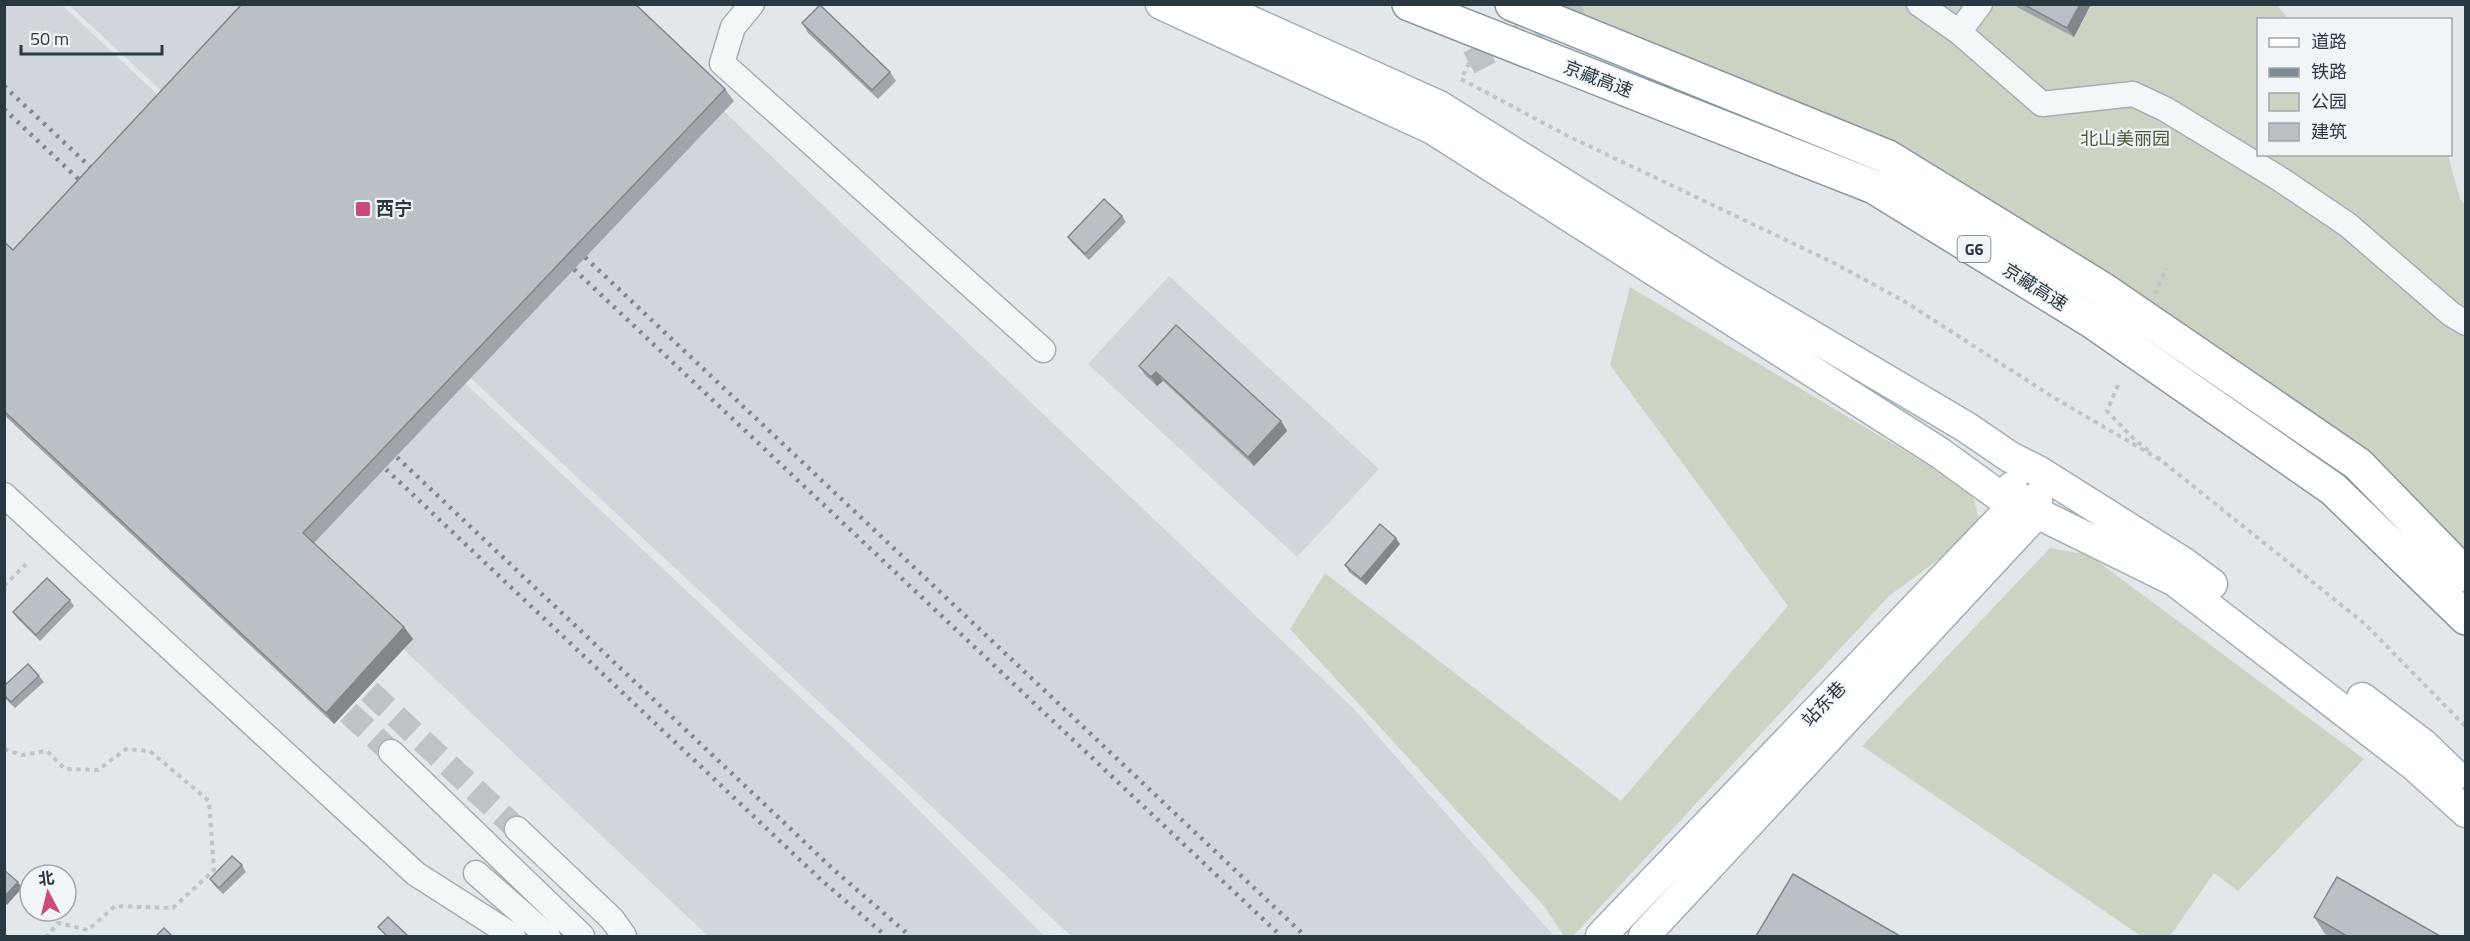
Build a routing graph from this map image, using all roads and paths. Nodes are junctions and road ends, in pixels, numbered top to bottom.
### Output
1 (752, 4) edge
2 (1161, 4) edge
3 (1212, 4) edge
4 (1409, 4) edge
5 (1512, 4) edge
6 (1919, 4) edge
7 (1980, 4) edge
8 (1959, 32) junction
9 (1469, 63) dead end
10 (2166, 268) dead end
11 (2154, 296) dead end
12 (2466, 323) edge
13 (1043, 350) dead end
14 (2118, 385) dead end
15 (2010, 457) junction
16 (2159, 459) junction
17 (2038, 471) junction
18 (4, 495) edge
19 (2025, 510) junction
20 (26, 564) dead end
21 (2466, 575) edge
22 (4, 586) edge
23 (2466, 618) edge
24 (2466, 727) edge
25 (4, 749) edge
26 (391, 752) tunnel mouth
27 (2466, 785) edge
28 (2466, 812) edge
29 (517, 829) tunnel mouth
30 (476, 873) dead end
31 (47, 936) edge
32 (513, 936) edge
33 (548, 936) edge
34 (582, 936) edge
35 (624, 936) edge
36 (1601, 936) edge
37 (1644, 936) edge

1 - 13 street
2 - 19 main road
3 - 15 main road
4 - 23 highway, 京藏高速 / G6
5 - 21 highway, 京藏高速 / G6
6 - 8 street
7 - 8 street
8 - 12 street
9 - 16 path
10 - 11 path
14 - 16 path
15 - 17 main road
15 - 19 main road
16 - 24 path
17 - 19 main road
17 - 27 main road
18 - 32 street
19 - 28 main road
19 - 36 main road, 站东巷
19 - 37 main road, 站东巷
20 - 22 path
25 - 31 path
26 - 34 street
29 - 35 street
30 - 33 street

